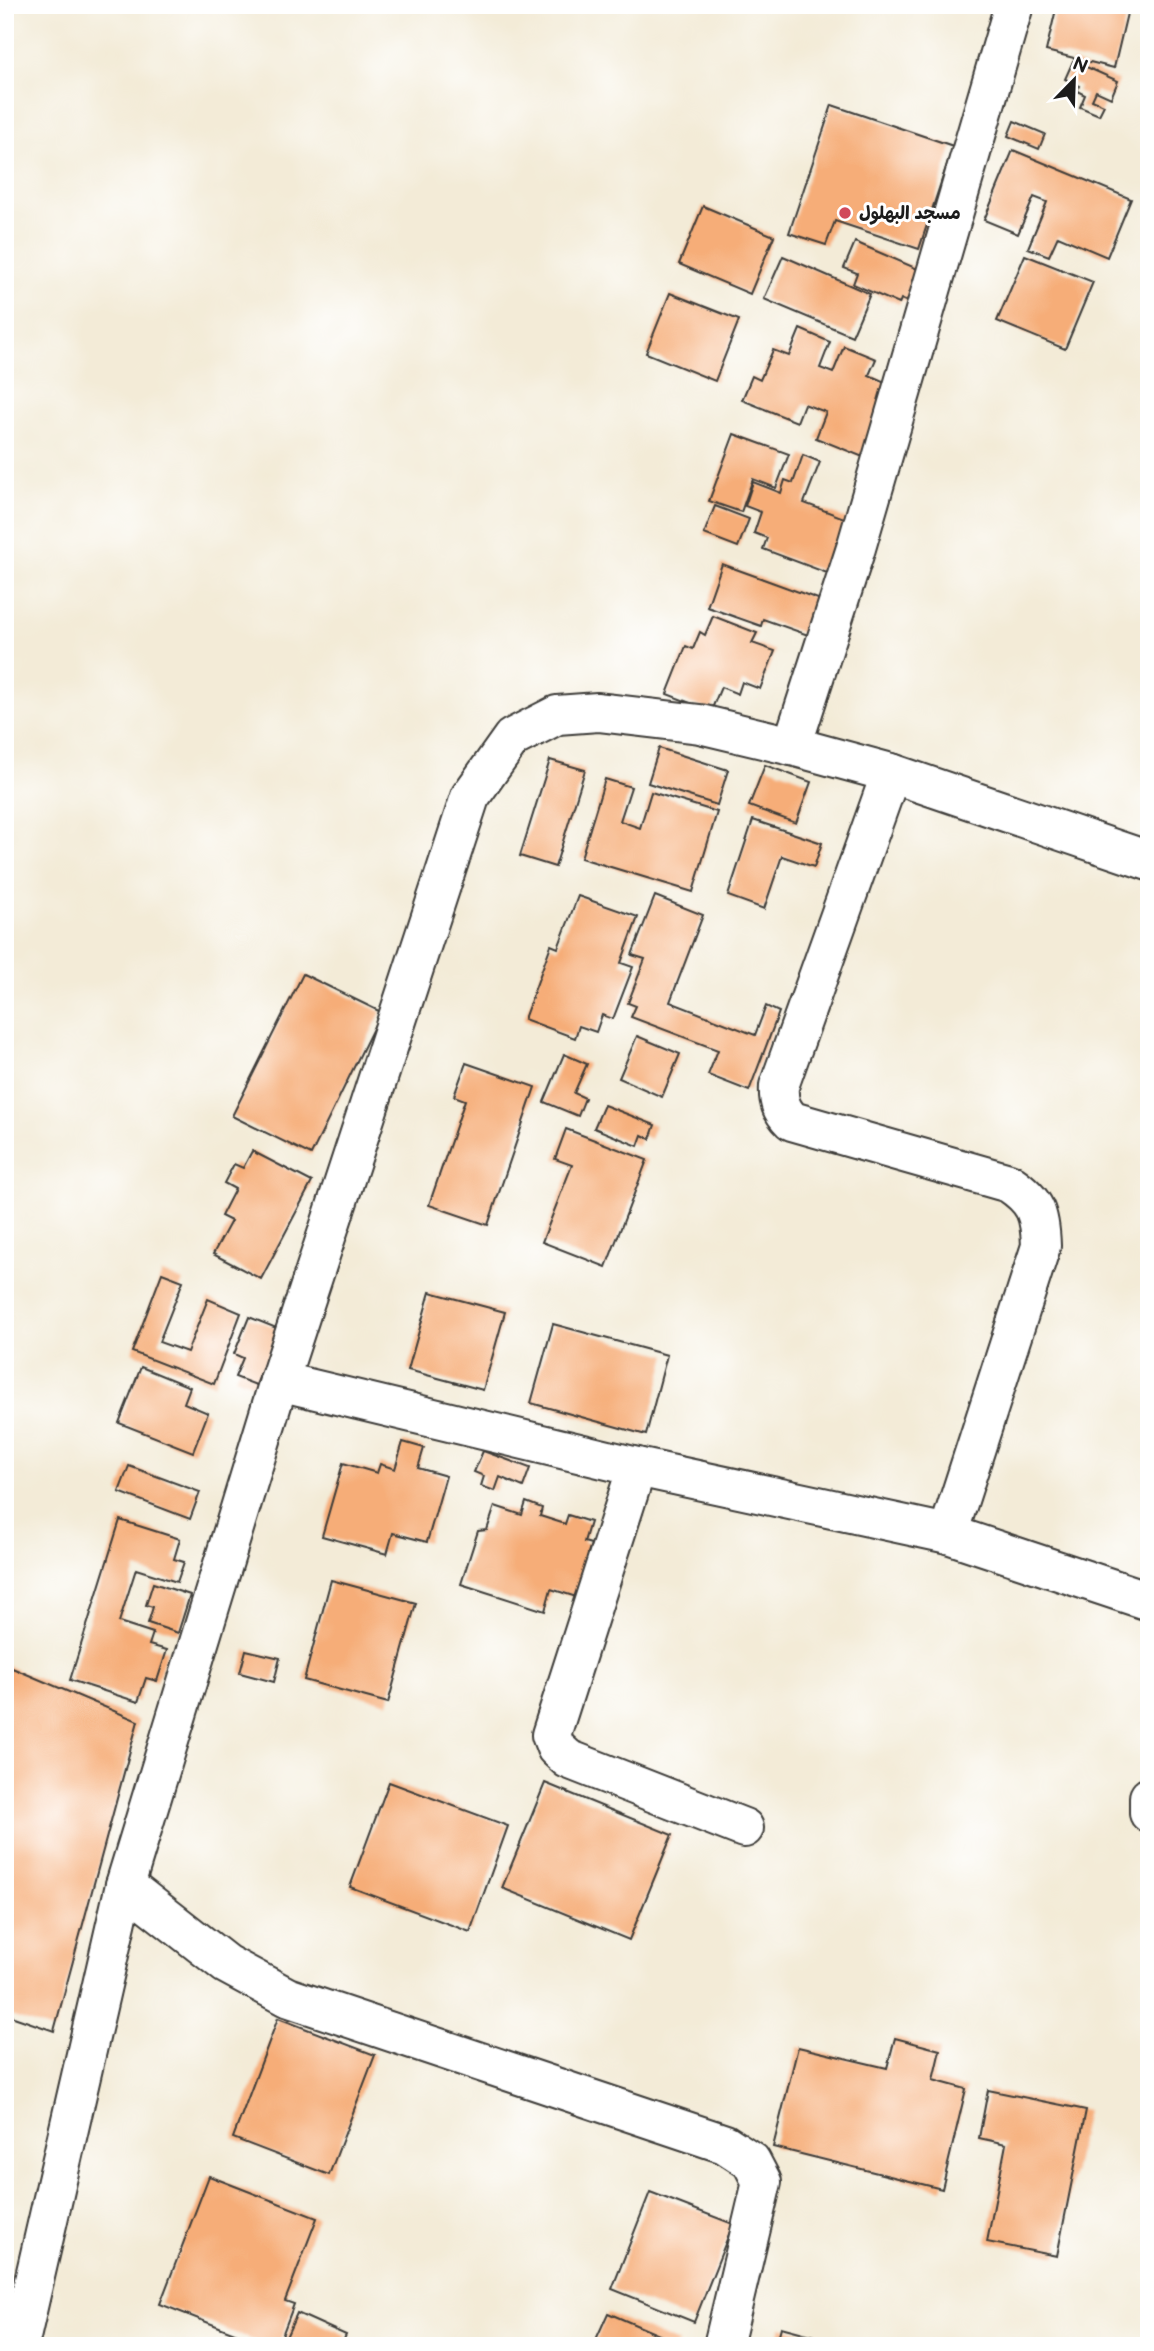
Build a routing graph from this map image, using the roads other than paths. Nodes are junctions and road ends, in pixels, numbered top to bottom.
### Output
1 (1014, 5) edge
2 (792, 746) junction
3 (891, 774) junction
4 (1149, 861) edge
5 (279, 1381) junction
6 (637, 1467) junction
7 (948, 1534) junction
8 (1149, 1601) edge
9 (1149, 1797) edge
10 (1149, 1813) edge
11 (744, 1828) dead end
12 (125, 1885) junction
13 (19, 2346) edge
14 (723, 2346) edge

1 - 2 street
2 - 3 street
2 - 5 street
3 - 4 street
3 - 7 street
5 - 6 street
5 - 12 street
6 - 7 street
6 - 11 street
7 - 8 street
9 - 10 street
12 - 13 street
12 - 14 street

